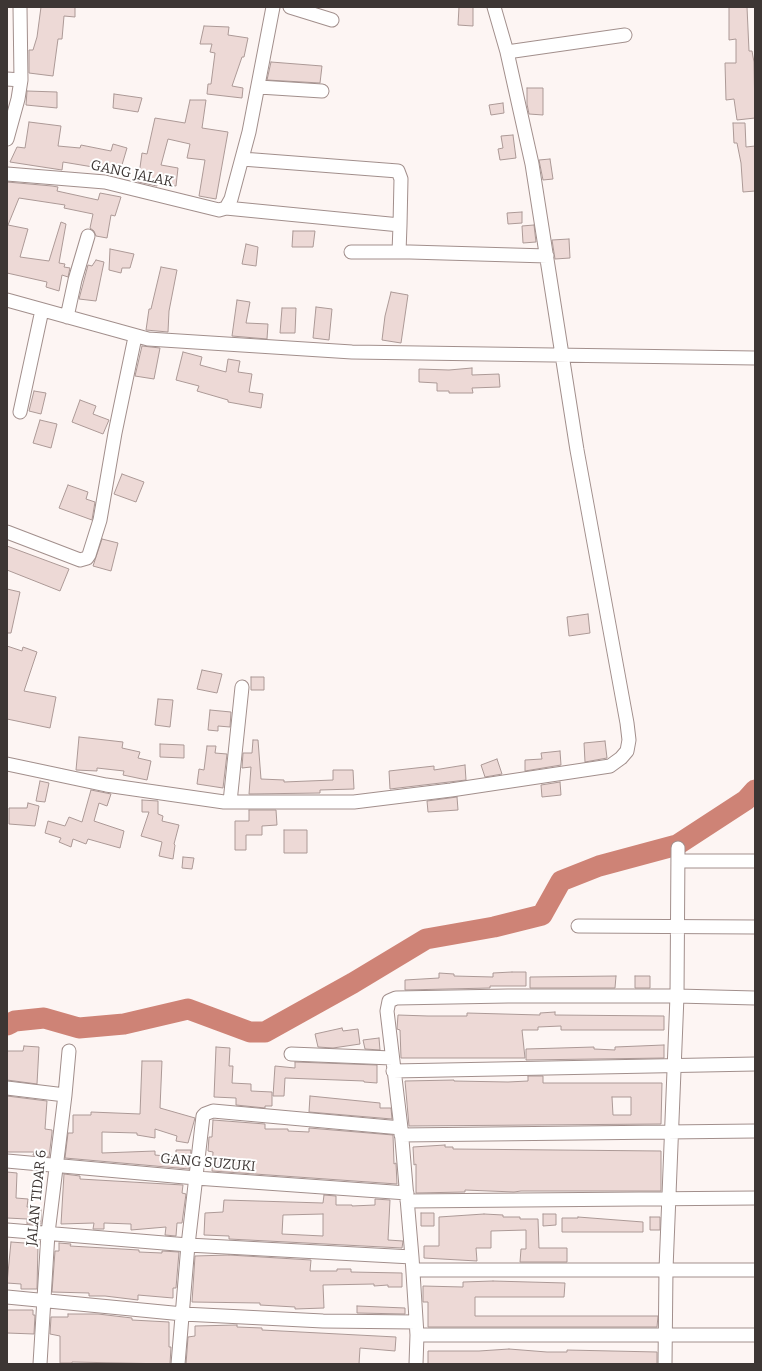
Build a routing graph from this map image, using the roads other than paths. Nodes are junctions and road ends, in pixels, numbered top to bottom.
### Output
1 (20, 7) edge
2 (273, 7) edge
3 (290, 7) edge
4 (494, 7) edge
5 (332, 20) dead end
6 (625, 34) dead end
7 (507, 52) junction
8 (7, 79) edge
9 (21, 80) junction
10 (259, 87) junction
11 (322, 91) dead end
12 (7, 139) edge
13 (242, 159) junction
14 (7, 174) edge
15 (226, 208) junction
16 (400, 225) junction
17 (88, 236) dead end
18 (351, 252) dead end
19 (399, 252) junction
20 (547, 256) junction
21 (7, 300) edge
22 (42, 310) junction
23 (68, 317) junction
24 (135, 336) junction
25 (562, 356) junction
26 (755, 358) edge
27 (20, 412) dead end
28 (7, 532) edge
29 (242, 687) dead end
30 (7, 764) edge
31 (230, 802) junction
32 (678, 848) dead end
33 (755, 860) edge
34 (678, 861) junction
35 (578, 926) dead end
36 (677, 926) junction
37 (755, 927) edge
38 (676, 996) junction
39 (755, 998) edge
40 (69, 1050) dead end
41 (291, 1054) dead end
42 (755, 1064) edge
43 (392, 1065) junction
44 (674, 1065) junction
45 (7, 1088) edge
46 (65, 1094) junction
47 (755, 1131) edge
48 (401, 1132) junction
49 (672, 1132) junction
50 (7, 1161) edge
51 (56, 1166) junction
52 (196, 1178) junction
53 (407, 1197) junction
54 (755, 1198) edge
55 (669, 1199) junction
56 (7, 1230) edge
57 (48, 1233) junction
58 (188, 1244) junction
59 (412, 1264) junction
60 (666, 1269) junction
61 (755, 1270) edge
62 (7, 1297) edge
63 (44, 1302) junction
64 (183, 1314) junction
65 (416, 1329) junction
66 (666, 1334) junction
67 (755, 1335) edge
68 (40, 1364) edge
69 (178, 1364) edge
70 (416, 1364) edge
71 (665, 1364) edge

1 - 9 street
2 - 10 street
3 - 5 street
4 - 7 street
6 - 7 street
7 - 20 street
8 - 9 street
9 - 12 street
10 - 11 street
10 - 13 street
13 - 15 street
13 - 16 street
14 - 15 street, GANG JALAK
15 - 16 street, GANG JALAK
16 - 19 street
17 - 23 street
18 - 19 street
19 - 20 street
20 - 25 street
21 - 22 street
22 - 23 street
22 - 27 street
23 - 24 street
24 - 25 street
24 - 28 street
25 - 26 street
25 - 31 street
29 - 31 street
30 - 31 street
32 - 34 street
33 - 34 street
34 - 36 street
35 - 36 street
36 - 37 street
36 - 38 street
38 - 39 street
38 - 43 street
38 - 44 street
40 - 46 street, JALAN TIDAR 6
41 - 43 street
42 - 44 street
43 - 44 street
43 - 48 street
44 - 49 street
45 - 46 street
46 - 51 street, JALAN TIDAR 6
47 - 49 street
48 - 49 street
48 - 52 street
48 - 53 street
49 - 55 street
50 - 51 street, GANG SUZUKI
51 - 52 street, GANG SUZUKI
51 - 57 street, JALAN TIDAR 6
52 - 53 street, GANG SUZUKI
52 - 58 street
53 - 55 street, GANG SUZUKI
53 - 59 street
54 - 55 street, GANG SUZUKI
55 - 60 street
56 - 57 street
57 - 58 street
57 - 63 street, JALAN TIDAR 6
58 - 59 street
58 - 64 street
59 - 60 street
59 - 65 street
60 - 61 street
60 - 66 street
62 - 63 street
63 - 64 street
63 - 68 street, JALAN TIDAR 6
64 - 65 street
64 - 69 street
65 - 66 street
65 - 70 street
66 - 67 street
66 - 71 street

